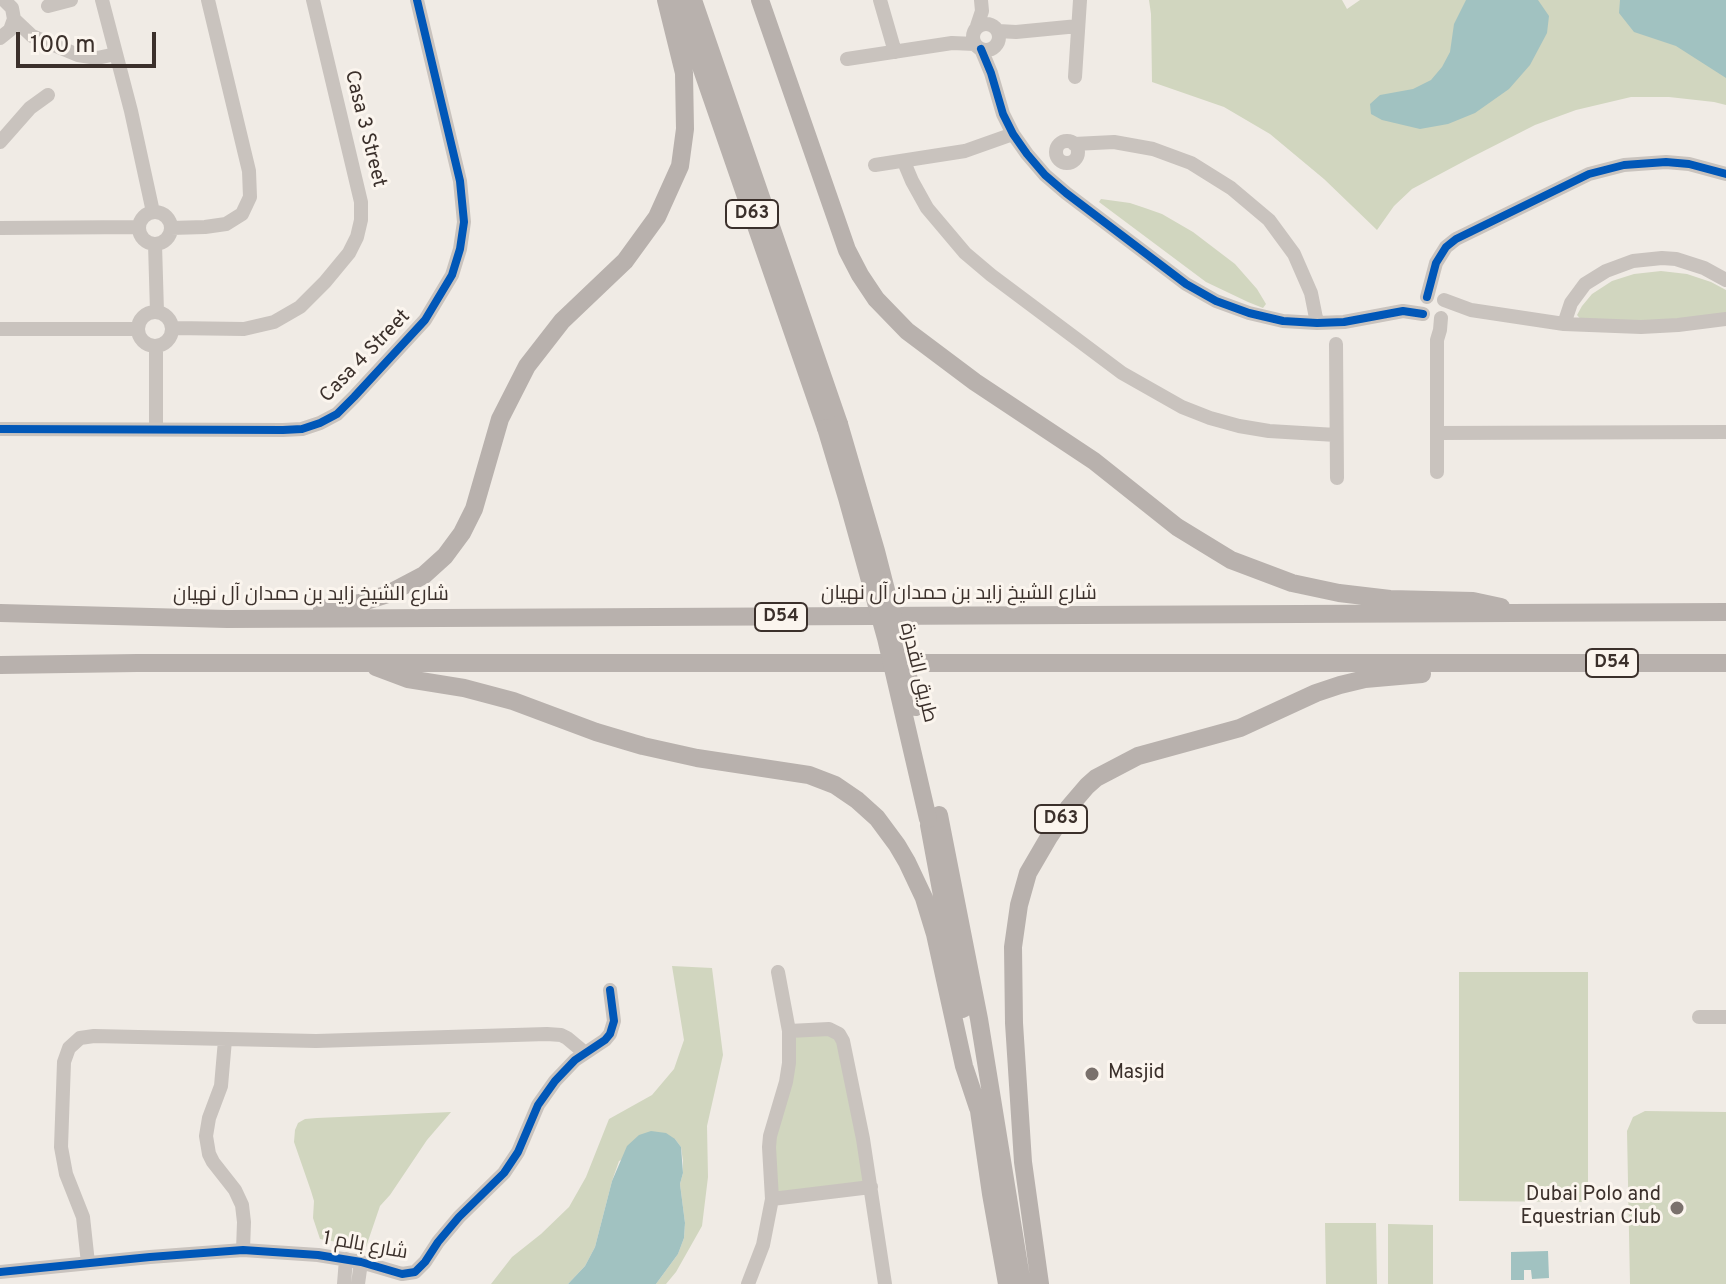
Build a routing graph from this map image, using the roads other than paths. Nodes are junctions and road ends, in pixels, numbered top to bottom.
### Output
1 (71, 0) edge
2 (102, 0) edge
3 (208, 0) edge
4 (313, 0) edge
5 (417, 0) edge
6 (666, 0) edge
7 (678, 0) edge
8 (693, 0) edge
9 (760, 0) edge
10 (880, 0) edge
11 (1080, 0) edge
12 (8, 1) edge
13 (982, 3) edge
14 (48, 6) dead end
15 (14, 19) junction
16 (1078, 26) junction
17 (3, 36) edge
18 (32, 36) junction
19 (986, 38) junction
20 (895, 52) junction
21 (116, 54) junction
22 (847, 59) dead end
23 (1075, 77) dead end
24 (48, 95) dead end
25 (1013, 134) junction
26 (0, 142) edge
27 (1074, 144) dead end
28 (904, 162) junction
29 (875, 165) dead end
30 (1726, 174) edge
31 (153, 212) junction
32 (139, 227) junction
33 (0, 228) edge
34 (171, 228) junction
35 (155, 244) junction
36 (1726, 280) edge
37 (1433, 305) junction
38 (157, 312) junction
39 (1726, 319) edge
40 (1317, 323) junction
41 (1564, 324) junction
42 (173, 328) junction
43 (0, 329) edge
44 (138, 329) junction
45 (1336, 344) dead end
46 (156, 346) junction
47 (832, 426) junction
48 (0, 429) edge
49 (156, 429) junction
50 (1726, 432) edge
51 (1437, 433) junction
52 (1336, 435) junction
53 (1437, 472) dead end
54 (1337, 478) dead end
55 (1726, 612) edge
56 (0, 613) edge
57 (1522, 614) junction
58 (227, 619) junction
59 (1499, 663) junction
60 (1726, 663) edge
61 (370, 664) junction
62 (0, 665) edge
63 (934, 817) junction
64 (778, 972) dead end
65 (610, 990) dead end
66 (1699, 1017) dead end
67 (1726, 1017) edge
68 (789, 1031) junction
69 (225, 1040) junction
70 (585, 1053) junction
71 (978, 1108) junction
72 (871, 1187) junction
73 (772, 1199) junction
74 (243, 1250) junction
75 (354, 1261) junction
76 (88, 1263) junction
77 (0, 1272) edge
78 (344, 1284) edge
79 (358, 1284) edge
80 (748, 1284) edge
81 (885, 1284) edge
82 (1007, 1284) edge
83 (1022, 1284) edge
84 (1040, 1284) edge

1 - 14 street
2 - 21 street
3 - 34 street
4 - 42 street, Casa 3 Street
5 - 49 street, Casa 4 Street
6 - 58 main road
7 - 47 main road, طريق القدرة / D63
8 - 47 main road, طريق القدرة / D63
9 - 57 main road
10 - 20 street
11 - 16 street
12 - 15 street
13 - 19 street
15 - 17 street
15 - 18 street
16 - 19 street
16 - 23 street
17 - 18 street
18 - 21 street
19 - 20 street
19 - 25 street
20 - 22 street
21 - 31 street
24 - 26 street
25 - 28 street
25 - 40 street
27 - 40 street
28 - 29 street
28 - 52 street
30 - 37 street
31 - 32 street
31 - 34 street
32 - 33 street
32 - 35 street
34 - 35 street
35 - 38 street
36 - 41 street
37 - 40 street
37 - 41 street
37 - 51 street
38 - 42 street
38 - 44 street
39 - 41 street
42 - 46 street
43 - 44 street
44 - 46 street
45 - 52 street
46 - 49 street
47 - 63 main road, طريق القدرة / D63, bridge
48 - 49 street, Casa 4 Street
50 - 51 street
51 - 53 street
52 - 54 street
55 - 57 main road, شارع الشيخ زايد بن حمدان آل نهيان / D54
56 - 58 main road, شارع الشيخ زايد بن حمدان آل نهيان / D54
57 - 58 main road, شارع الشيخ زايد بن حمدان آل نهيان / D54
59 - 60 main road, D54
59 - 61 main road, D54
59 - 84 main road, D63
61 - 62 main road, D54
61 - 71 main road
63 - 71 main road, طريق القدرة / D63
63 - 83 main road, طريق القدرة / D63
64 - 68 street
65 - 70 street, شارع بالم 1
66 - 67 street
68 - 72 street
68 - 73 street
69 - 70 street
69 - 74 street
69 - 76 street
70 - 75 street, شارع بالم 1
71 - 82 main road, طريق القدرة / D63
72 - 73 street
72 - 81 street
73 - 80 street
74 - 75 street, شارع بالم 1
74 - 76 street, شارع بالم 1
75 - 78 street
75 - 79 street
76 - 77 street, شارع بالم 1

